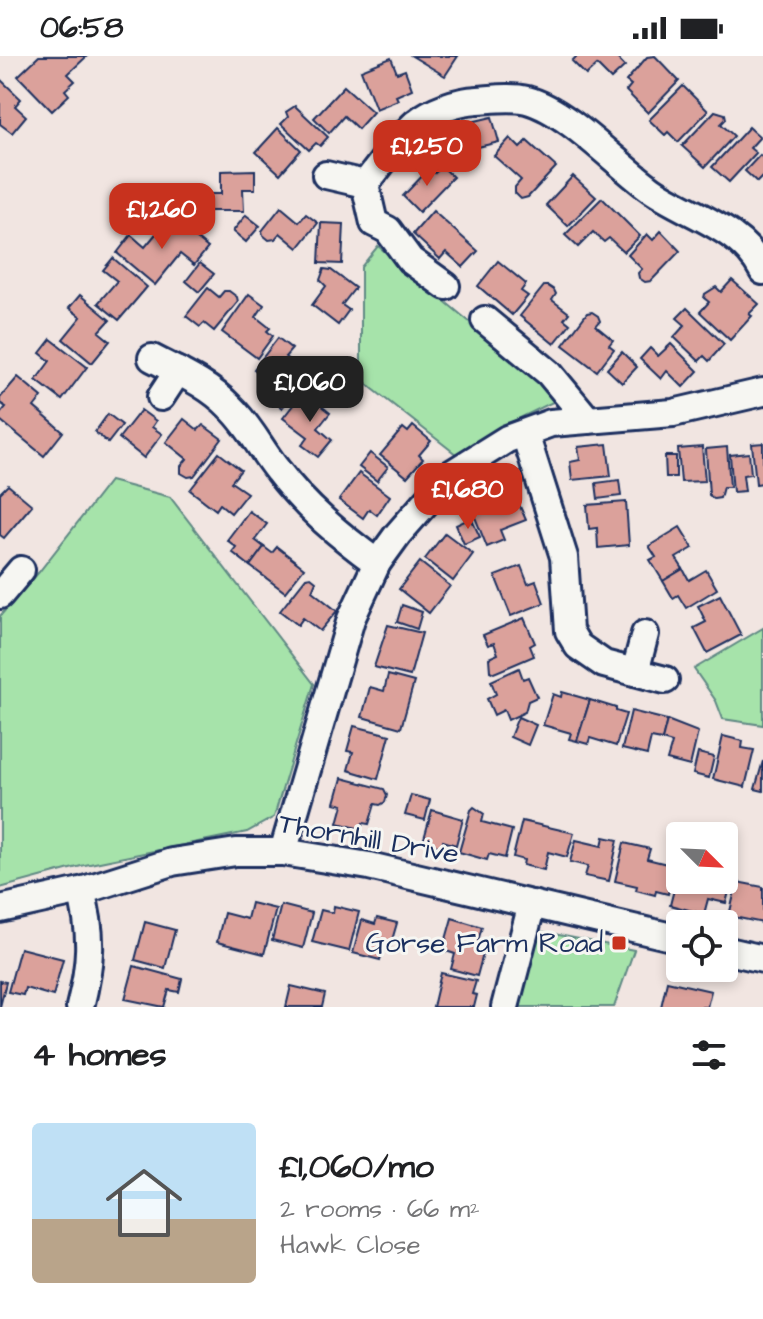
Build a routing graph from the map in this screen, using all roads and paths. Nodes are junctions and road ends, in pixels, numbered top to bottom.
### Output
1 (326, 175) dead end
2 (365, 184) junction
3 (763, 271) edge
4 (446, 286) dead end
5 (485, 320) dead end
6 (152, 358) dead end
7 (178, 371) junction
8 (763, 392) edge
9 (161, 397) dead end
10 (588, 420) junction
11 (525, 434) junction
12 (377, 563) junction
13 (21, 570) dead end
14 (0, 595) edge
15 (645, 634) dead end
16 (635, 672) junction
17 (665, 680) dead end
18 (283, 852) junction
19 (81, 891) junction
20 (532, 904) junction
21 (0, 909) edge
22 (666, 936) edge
23 (738, 953) edge
24 (763, 959) edge
25 (80, 1007) edge
26 (505, 1007) edge

1 - 2 street
2 - 3 street
2 - 4 street
5 - 10 street
6 - 7 street
7 - 9 street
7 - 12 street
8 - 10 street
10 - 11 street
11 - 12 street
11 - 16 street
12 - 18 street
13 - 14 street
15 - 16 street
16 - 17 street
18 - 19 street, Thornhill Drive
18 - 20 street, Thornhill Drive
19 - 21 street, Thornhill Drive
19 - 25 street
20 - 22 street, Thornhill Drive
20 - 26 street
23 - 24 street

